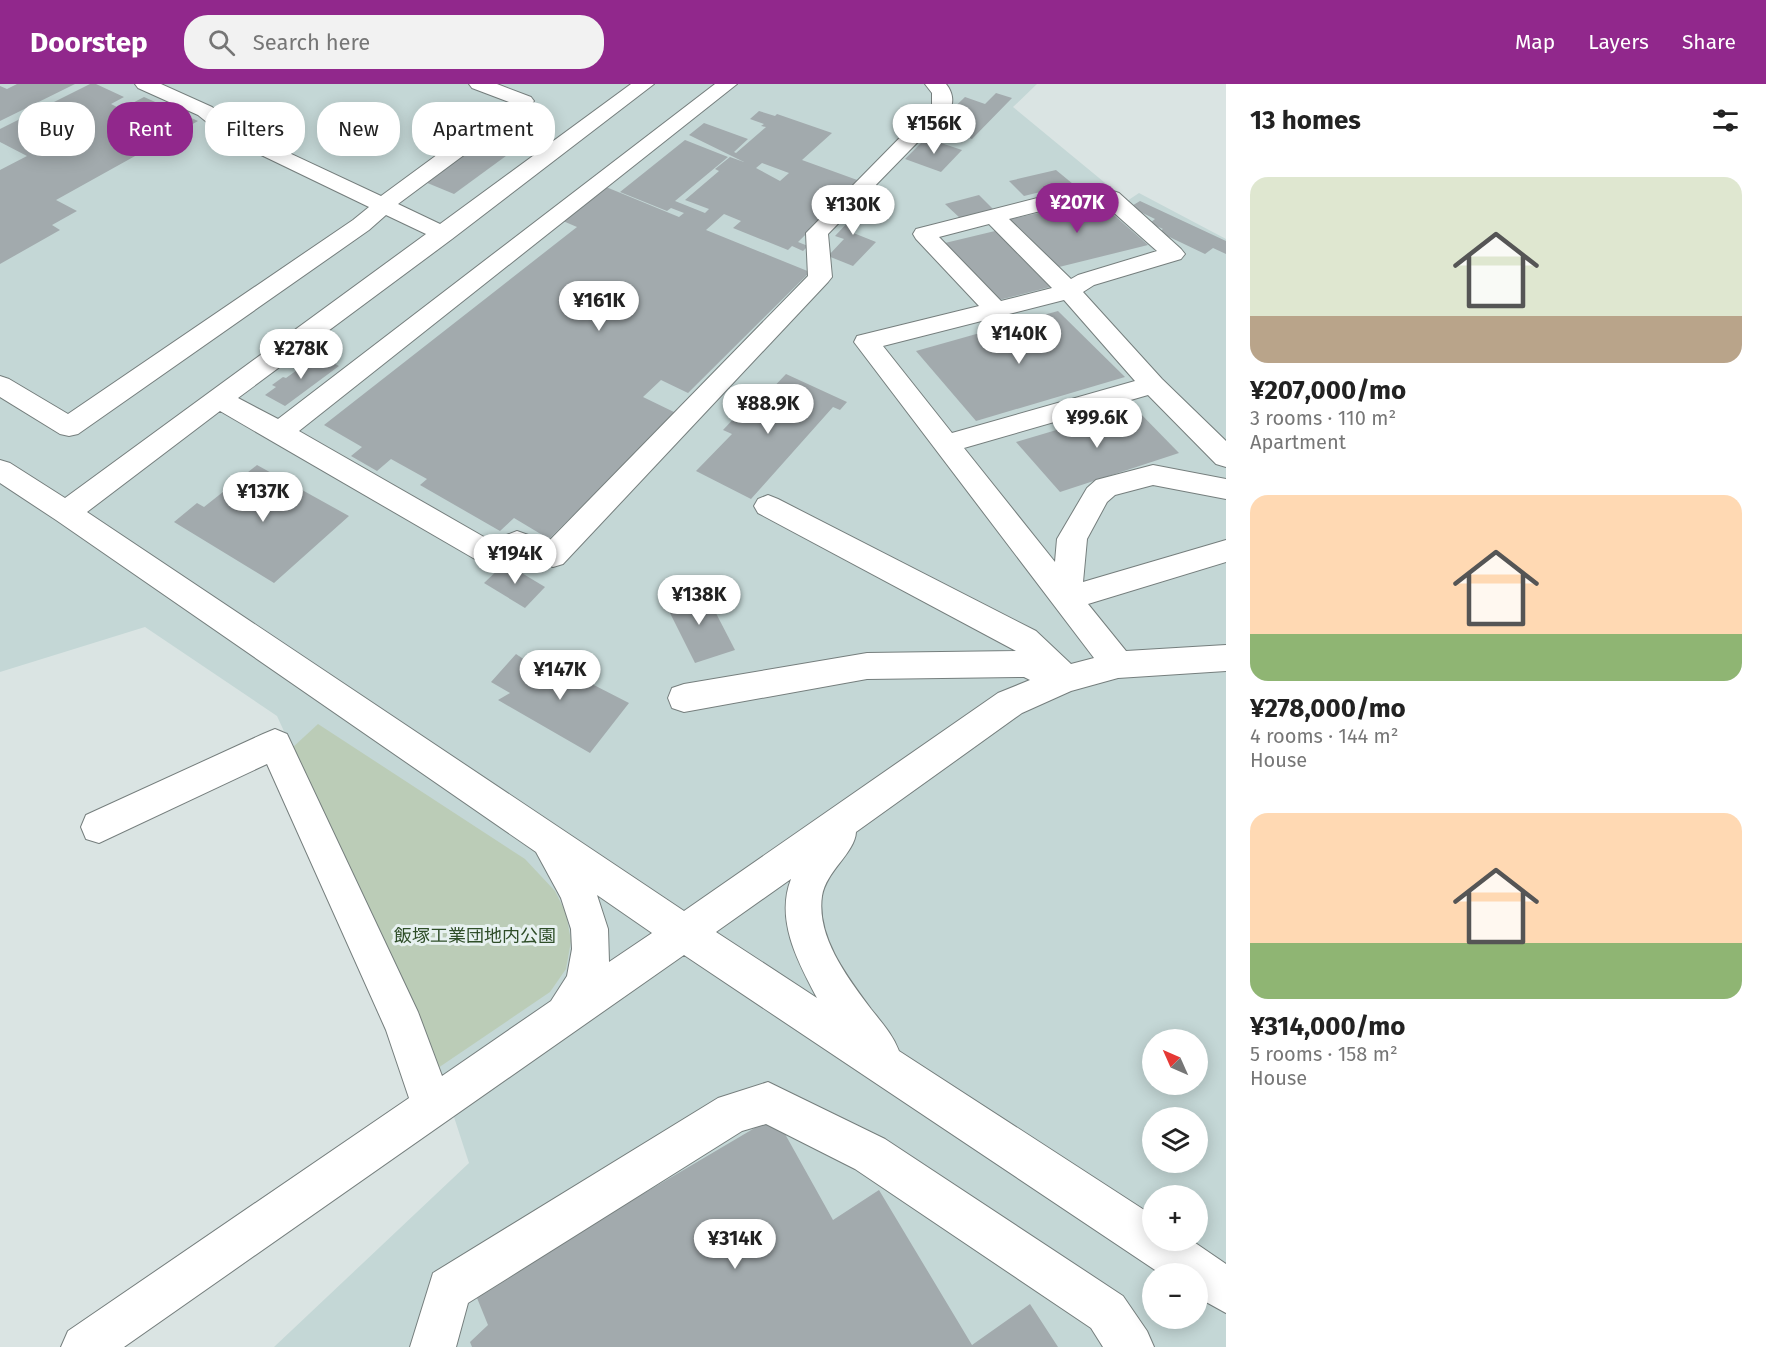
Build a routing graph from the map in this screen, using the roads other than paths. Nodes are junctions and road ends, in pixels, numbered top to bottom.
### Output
1 (145, 84) edge
2 (479, 84) edge
3 (644, 84) edge
4 (727, 84) edge
5 (935, 84) edge
6 (383, 205) junction
7 (993, 216) junction
8 (444, 234) junction
9 (1069, 291) junction
10 (996, 310) junction
11 (0, 385) edge
12 (1153, 385) junction
13 (219, 399) junction
14 (280, 432) junction
15 (945, 444) junction
16 (1226, 457) edge
17 (0, 470) edge
18 (1226, 489) edge
19 (768, 506) dead end
20 (66, 512) junction
21 (1226, 551) edge
22 (1066, 599) junction
23 (1226, 658) edge
24 (1118, 665) junction
25 (1065, 679) junction
26 (684, 698) dead end
27 (864, 806) junction
28 (99, 827) dead end
29 (544, 838) junction
30 (684, 933) junction
31 (557, 1021) junction
32 (901, 1077) junction
33 (432, 1106) junction
34 (1226, 1290) edge
35 (84, 1347) edge
36 (433, 1347) edge
37 (1131, 1347) edge

1 - 6 street
2 - 6 street
3 - 8 street
4 - 14 street
5 - 14 street
6 - 8 street
6 - 11 street
7 - 9 street
7 - 9 street
7 - 10 street
8 - 13 street
9 - 10 street
9 - 12 street
10 - 15 street
12 - 15 street
12 - 16 street
13 - 14 street
13 - 20 street
15 - 22 street
17 - 20 street
18 - 22 street
19 - 25 street
20 - 29 street
21 - 22 street
22 - 24 street
23 - 24 street
24 - 25 street
25 - 26 street
25 - 27 street
27 - 30 street
27 - 32 street
28 - 33 street
29 - 30 street
29 - 31 street
30 - 31 street
30 - 32 street
31 - 33 street
32 - 34 street
33 - 35 street
36 - 37 street

